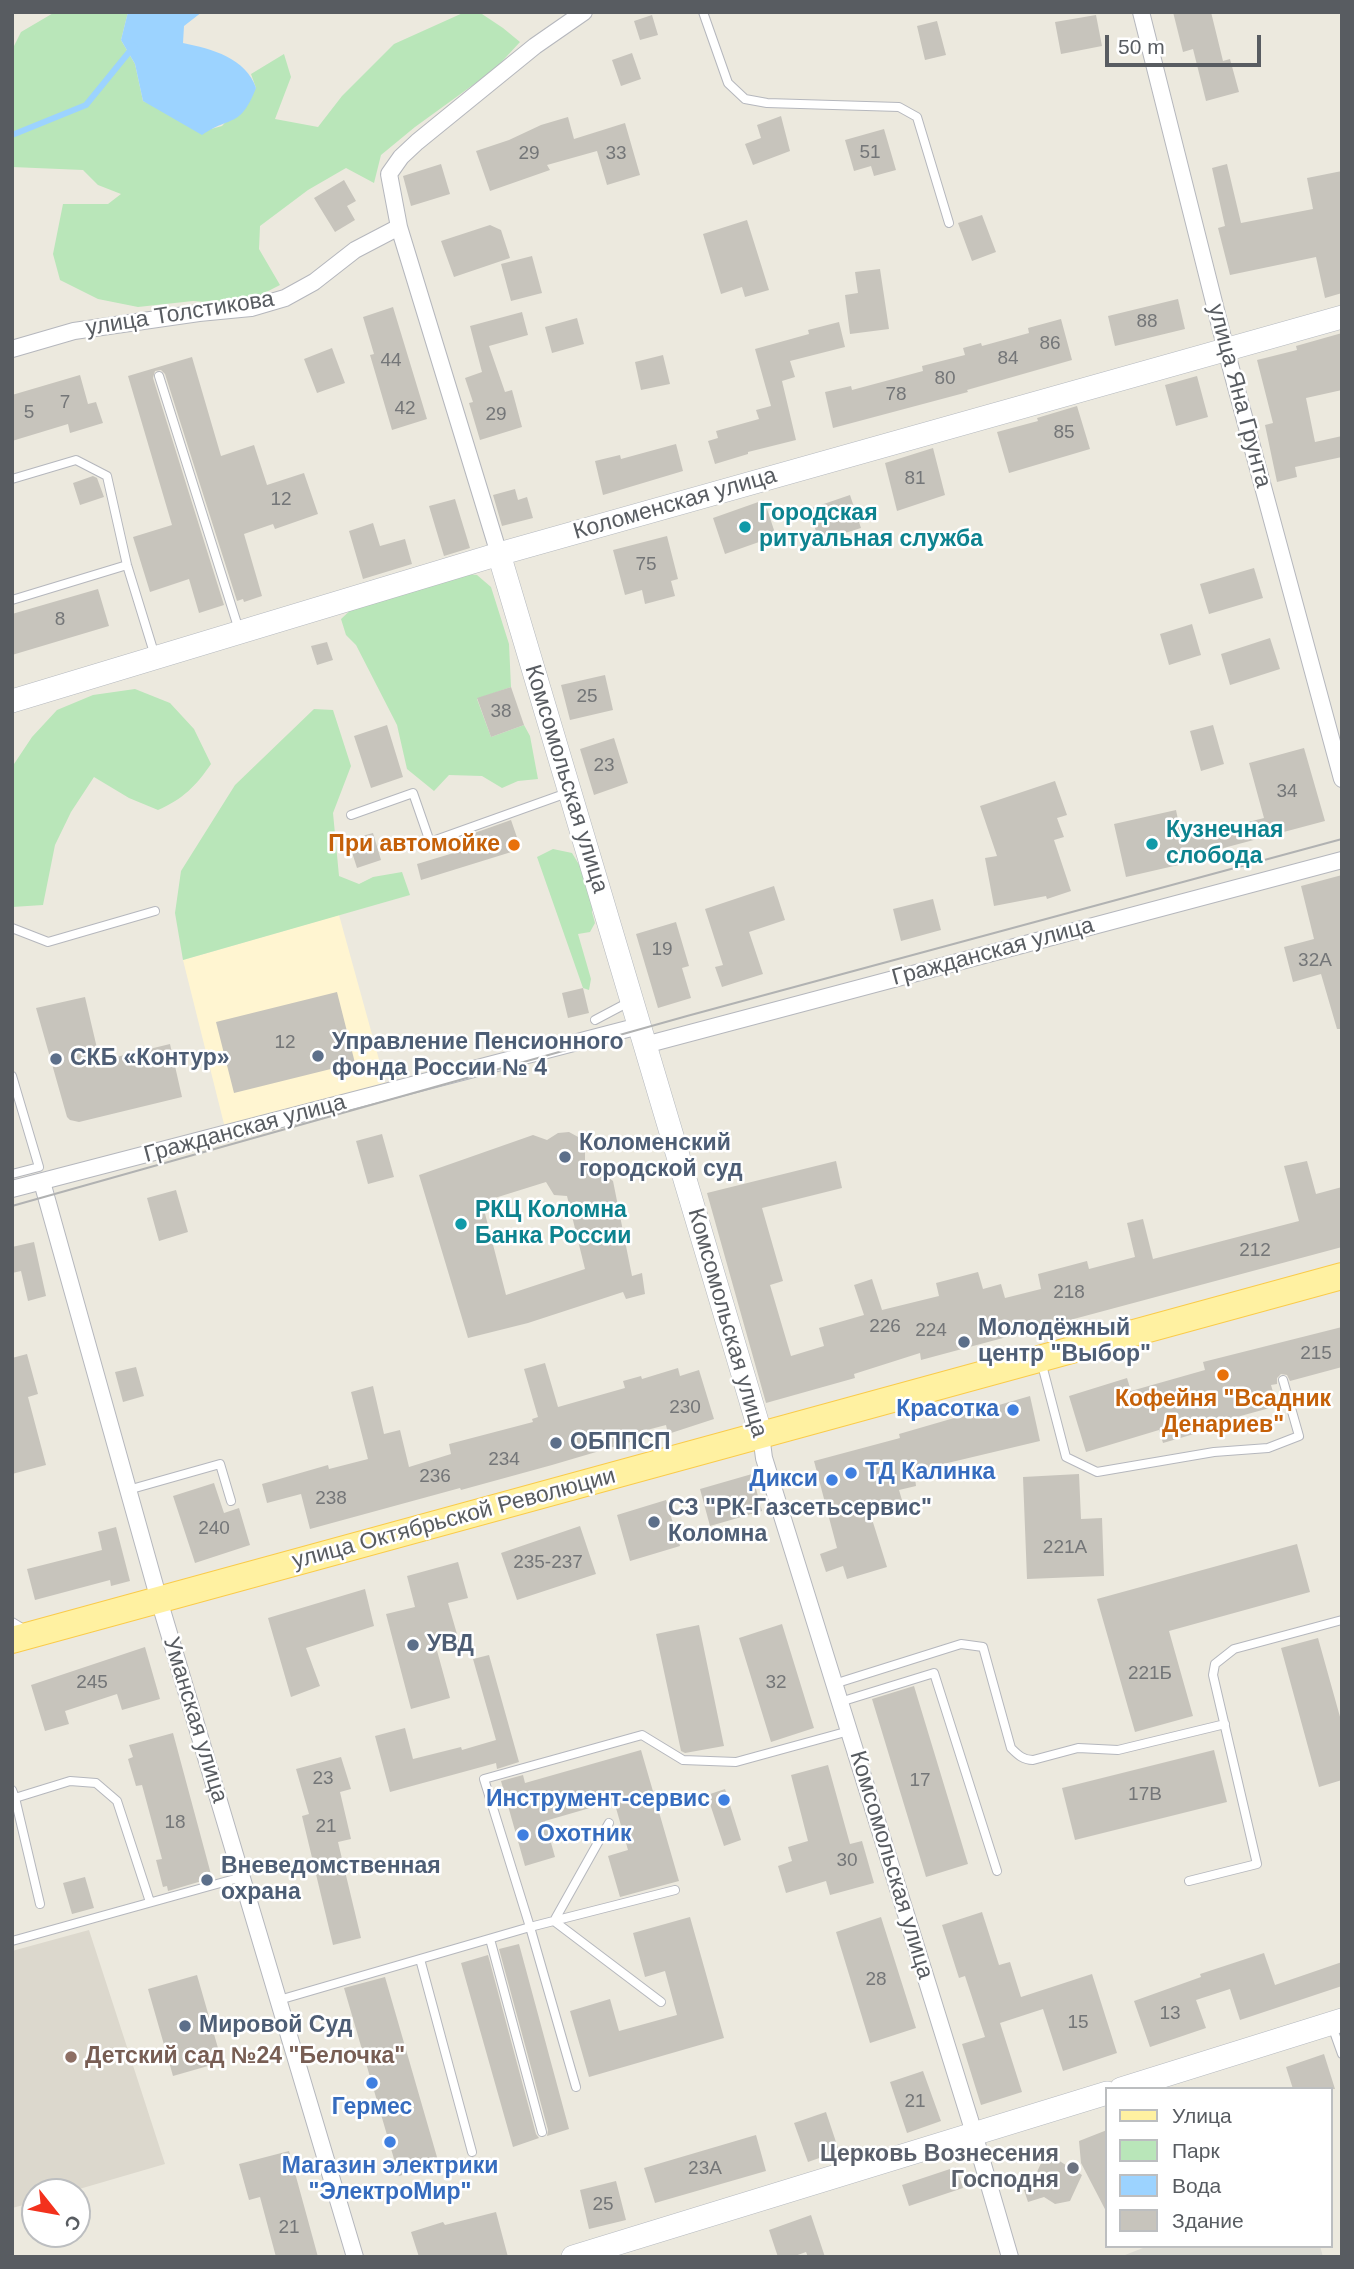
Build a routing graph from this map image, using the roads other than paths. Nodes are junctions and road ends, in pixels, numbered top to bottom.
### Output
1 (584, 12) edge
2 (703, 12) edge
3 (1141, 12) edge
4 (949, 223) dead end
5 (399, 227) junction
6 (1342, 317) edge
7 (12, 349) edge
8 (1226, 350) junction
9 (159, 376) dead end
10 (12, 479) edge
11 (499, 554) junction
12 (127, 565) junction
13 (12, 600) edge
14 (240, 633) junction
15 (155, 659) junction
16 (12, 701) edge
17 (1342, 779) edge
18 (570, 792) junction
19 (351, 815) dead end
20 (1342, 860) edge
21 (155, 911) dead end
22 (12, 928) edge
23 (632, 1001) junction
24 (595, 1020) dead end
25 (642, 1035) junction
26 (12, 1076) edge
27 (12, 1174) edge
28 (42, 1182) junction
29 (12, 1189) edge
30 (1342, 1276) edge
31 (1041, 1359) junction
32 (1283, 1380) dead end
33 (761, 1435) junction
34 (128, 1490) junction
35 (230, 1501) dead end
36 (159, 1600) junction
37 (1342, 1620) edge
38 (19, 1632) edge
39 (834, 1684) junction
40 (840, 1702) junction
41 (1224, 1724) junction
42 (849, 1731) junction
43 (14, 1794) edge
44 (609, 1823) dead end
45 (997, 1871) dead end
46 (242, 1877) junction
47 (1189, 1881) dead end
48 (675, 1889) dead end
49 (150, 1902) junction
50 (40, 1904) dead end
51 (554, 1921) junction
52 (530, 1927) junction
53 (489, 1939) junction
54 (12, 1941) edge
55 (420, 1959) junction
56 (279, 2000) junction
57 (662, 2003) dead end
58 (1336, 2021) edge
59 (1342, 2054) edge
60 (576, 2087) dead end
61 (1127, 2087) edge
62 (1106, 2093) edge
63 (542, 2132) dead end
64 (974, 2135) junction
65 (472, 2152) dead end
66 (355, 2257) edge
67 (573, 2257) edge
68 (1010, 2257) edge

1 - 5 street
2 - 4 lane
3 - 8 street, улица Яна Грунта
5 - 7 street, улица Толстикова
5 - 11 street, Комсомольская улица
6 - 8 street, Коломенская улица
8 - 11 street, Коломенская улица
8 - 17 street, улица Яна Грунта
9 - 14 lane
10 - 12 lane
11 - 14 street, Коломенская улица
11 - 18 street, Комсомольская улица
12 - 13 lane
12 - 15 lane
14 - 15 street, Коломенская улица
15 - 16 street, Коломенская улица
18 - 19 lane
18 - 23 street, Комсомольская улица
20 - 25 street, Гражданская улица
21 - 22 lane
23 - 24 lane
23 - 25 street, Комсомольская улица
25 - 28 street, Гражданская улица
25 - 33 street, Комсомольская улица
26 - 27 lane
28 - 29 street, Гражданская улица
28 - 34 street, Уманская улица
30 - 31 main road, улица Октябрьской Революции
31 - 32 lane
31 - 33 main road, улица Октябрьской Революции
33 - 36 main road, улица Октябрьской Революции
33 - 39 street, Комсомольская улица
34 - 35 lane
34 - 36 street, Уманская улица
36 - 38 main road, улица Октябрьской Революции
36 - 46 street, Уманская улица
37 - 41 lane
39 - 40 street, Комсомольская улица
39 - 41 lane
40 - 42 street, Комсомольская улица
40 - 45 lane
41 - 47 lane
42 - 52 lane
42 - 64 street, Комсомольская улица
43 - 49 lane
43 - 50 lane
44 - 51 lane
46 - 49 lane
46 - 56 street, Уманская улица
48 - 51 lane
49 - 54 lane
51 - 52 lane
51 - 57 lane
52 - 53 lane
52 - 60 lane
53 - 55 lane
53 - 63 lane
55 - 56 lane
55 - 65 lane
56 - 66 street, Уманская улица
58 - 59 lane
58 - 61 street
62 - 64 street
64 - 67 street
64 - 68 street, Комсомольская улица

